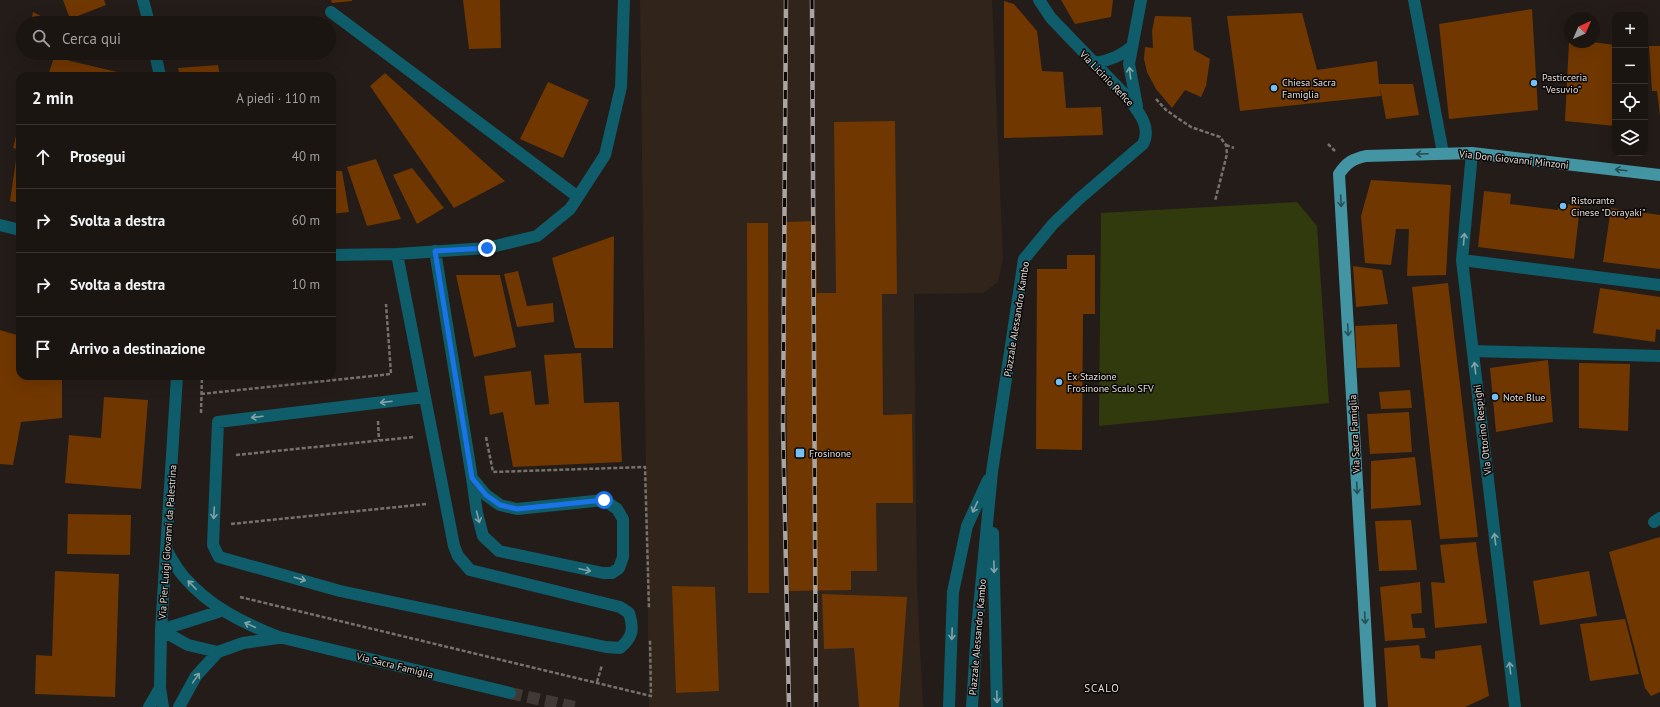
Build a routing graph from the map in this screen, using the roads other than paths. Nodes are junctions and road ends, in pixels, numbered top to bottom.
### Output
1 (143, 0) edge
2 (624, 0) edge
3 (1039, 0) edge
4 (1141, 0) edge
5 (1414, 0) edge
6 (331, 12) dead end
7 (147, 16) edge
8 (1132, 46) junction
9 (157, 60) edge
10 (1095, 63) junction
11 (159, 72) edge
12 (1138, 111) junction
13 (1443, 153) junction
14 (1472, 153) junction
15 (1125, 159) joint
16 (1346, 164) joint
17 (1660, 175) edge
18 (578, 197) junction
19 (0, 225) edge
20 (16, 229) edge
21 (435, 251) junction
22 (397, 254) junction
23 (336, 255) edge
24 (1462, 260) junction
25 (1660, 285) edge
26 (1472, 351) junction
27 (1660, 356) edge
28 (177, 380) edge
29 (425, 397) junction
30 (992, 472) junction
31 (472, 478) junction
32 (166, 551) junction
33 (221, 611) junction
34 (161, 630) junction
35 (279, 637) junction
36 (218, 652) junction
37 (160, 688) junction
38 (510, 693) tunnel mouth
39 (149, 707) edge
40 (163, 707) edge
41 (179, 707) edge
42 (949, 707) edge
43 (972, 707) edge
44 (997, 707) edge
45 (1370, 707) edge
46 (1515, 707) edge

1 - 7 street
2 - 18 street
3 - 10 street, Via Licinio Refice
4 - 8 street
5 - 13 street
6 - 18 street
8 - 10 street
12 -> 8 street
9 - 11 street
10 - 12 street, Via Licinio Refice
12 - 15 street, Via Licinio Refice
13 - 14 main road, Via Don Giovanni Minzoni
13 -> 16 main road, Via Don Giovanni Minzoni
17 -> 14 main road, Via Don Giovanni Minzoni
24 -> 14 street, Via Ottorino Respighi
15 - 30 street, Piazzale Alessandro Kambo
16 -> 45 main road, Via Sacra Famiglia
18 - 21 street
19 - 20 street
21 - 22 street
21 - 31 street
22 - 23 street
22 - 29 street
24 - 25 street
24 - 26 street, Via Ottorino Respighi
26 - 27 street
46 -> 26 street, Via Ottorino Respighi
28 - 32 street, Via Pier Luigi Giovanni da Palestrina
29 -> 29 street
30 -> 42 street, Piazzale Alessandro Kambo
30 - 43 street, Piazzale Alessandro Kambo
30 -> 44 street, Piazzale Alessandro Kambo
31 -> 31 street
33 -> 32 street, Via Sacra Famiglia
32 - 34 street, Via Pier Luigi Giovanni da Palestrina
33 - 34 street
35 -> 33 street, Via Sacra Famiglia
34 - 36 street
34 - 37 street, Via Pier Luigi Giovanni da Palestrina
35 - 36 street
35 - 38 street, Via Sacra Famiglia
41 -> 36 street
37 - 39 street
37 - 40 street, Via Pier Luigi Giovanni da Palestrina

